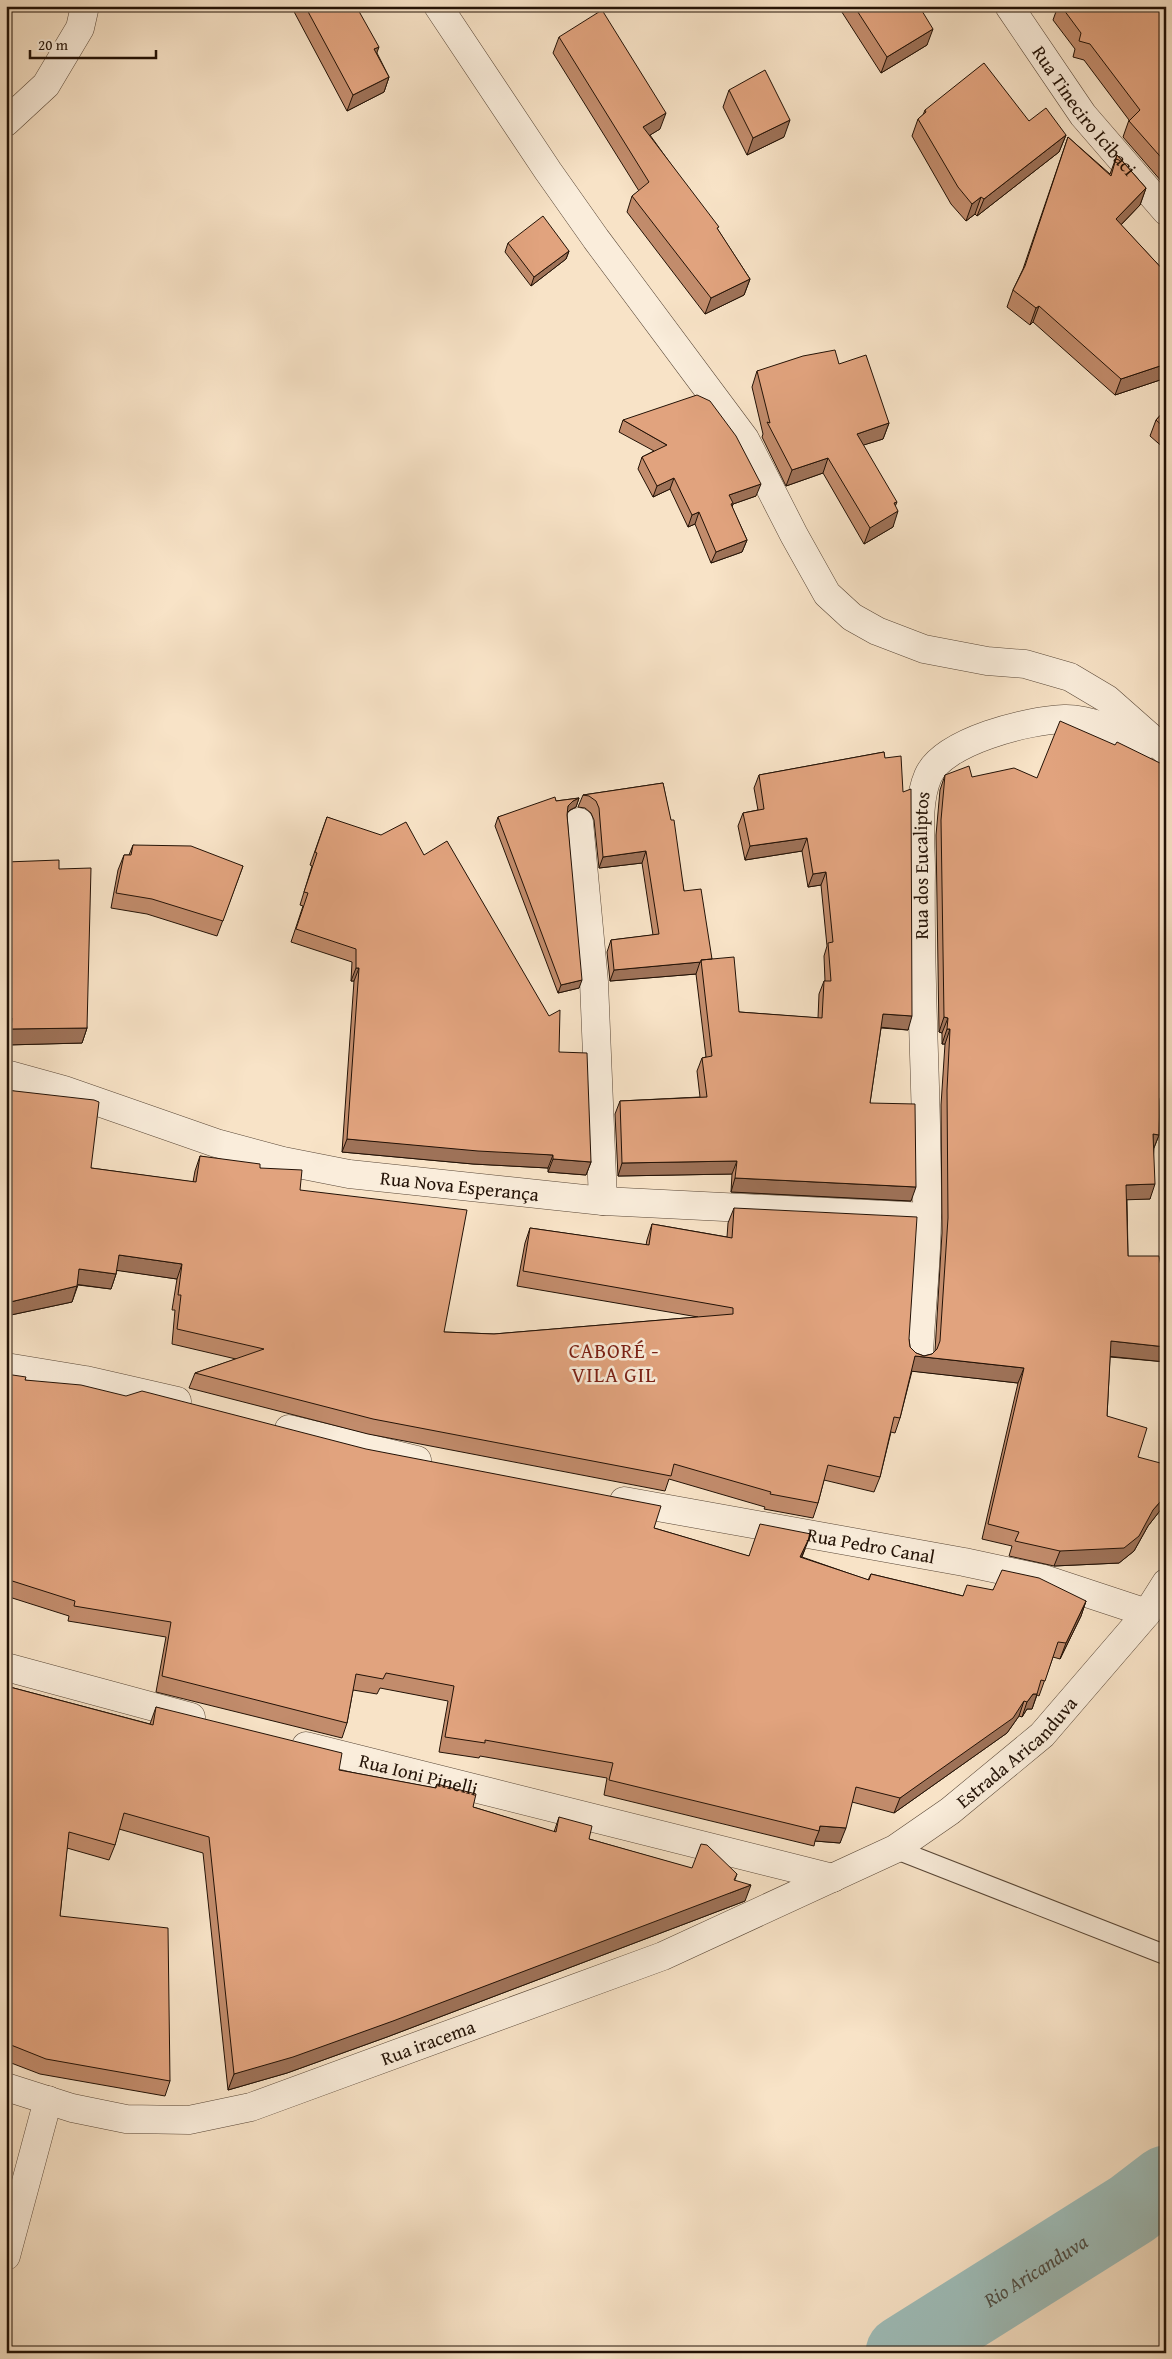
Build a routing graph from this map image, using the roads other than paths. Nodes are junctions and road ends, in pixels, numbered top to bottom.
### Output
1 (85, 6) edge
2 (438, 6) edge
3 (1009, 6) edge
4 (6, 122) edge
5 (1166, 211) edge
6 (1166, 751) edge
7 (1166, 756) edge
8 (579, 822) dead end
9 (6, 1074) edge
10 (603, 1201) junction
11 (927, 1217) junction
12 (919, 1355) edge
13 (6, 1367) edge
14 (205, 1408) edge
15 (261, 1422) edge
16 (439, 1464) edge
17 (599, 1496) edge
18 (1166, 1583) edge
19 (1147, 1613) junction
20 (6, 1667) edge
21 (218, 1724) edge
22 (285, 1740) edge
23 (895, 1850) junction
24 (833, 1878) junction
25 (1166, 1955) edge
26 (6, 2087) edge
27 (48, 2100) junction
28 (6, 2256) edge

1 - 4 street
2 - 6 street
3 - 5 street, Rua Tineciro Icibaci
7 - 11 street, Rua dos Eucaliptos
8 - 10 street
9 - 10 street, Rua Nova Esperança
10 - 11 street, Rua Nova Esperança
11 - 12 street, Rua dos Eucaliptos
13 - 14 street
15 - 16 street
17 - 19 street, Rua Pedro Canal
18 - 19 street, Estrada Aricanduva
19 - 23 street, Estrada Aricanduva
20 - 21 street
22 - 24 street, Rua Ioni Pinelli
23 - 24 street, Estrada Aricanduva
23 - 25 lane
24 - 27 street, Rua iracema
26 - 27 street, Rua iracema
27 - 28 street

